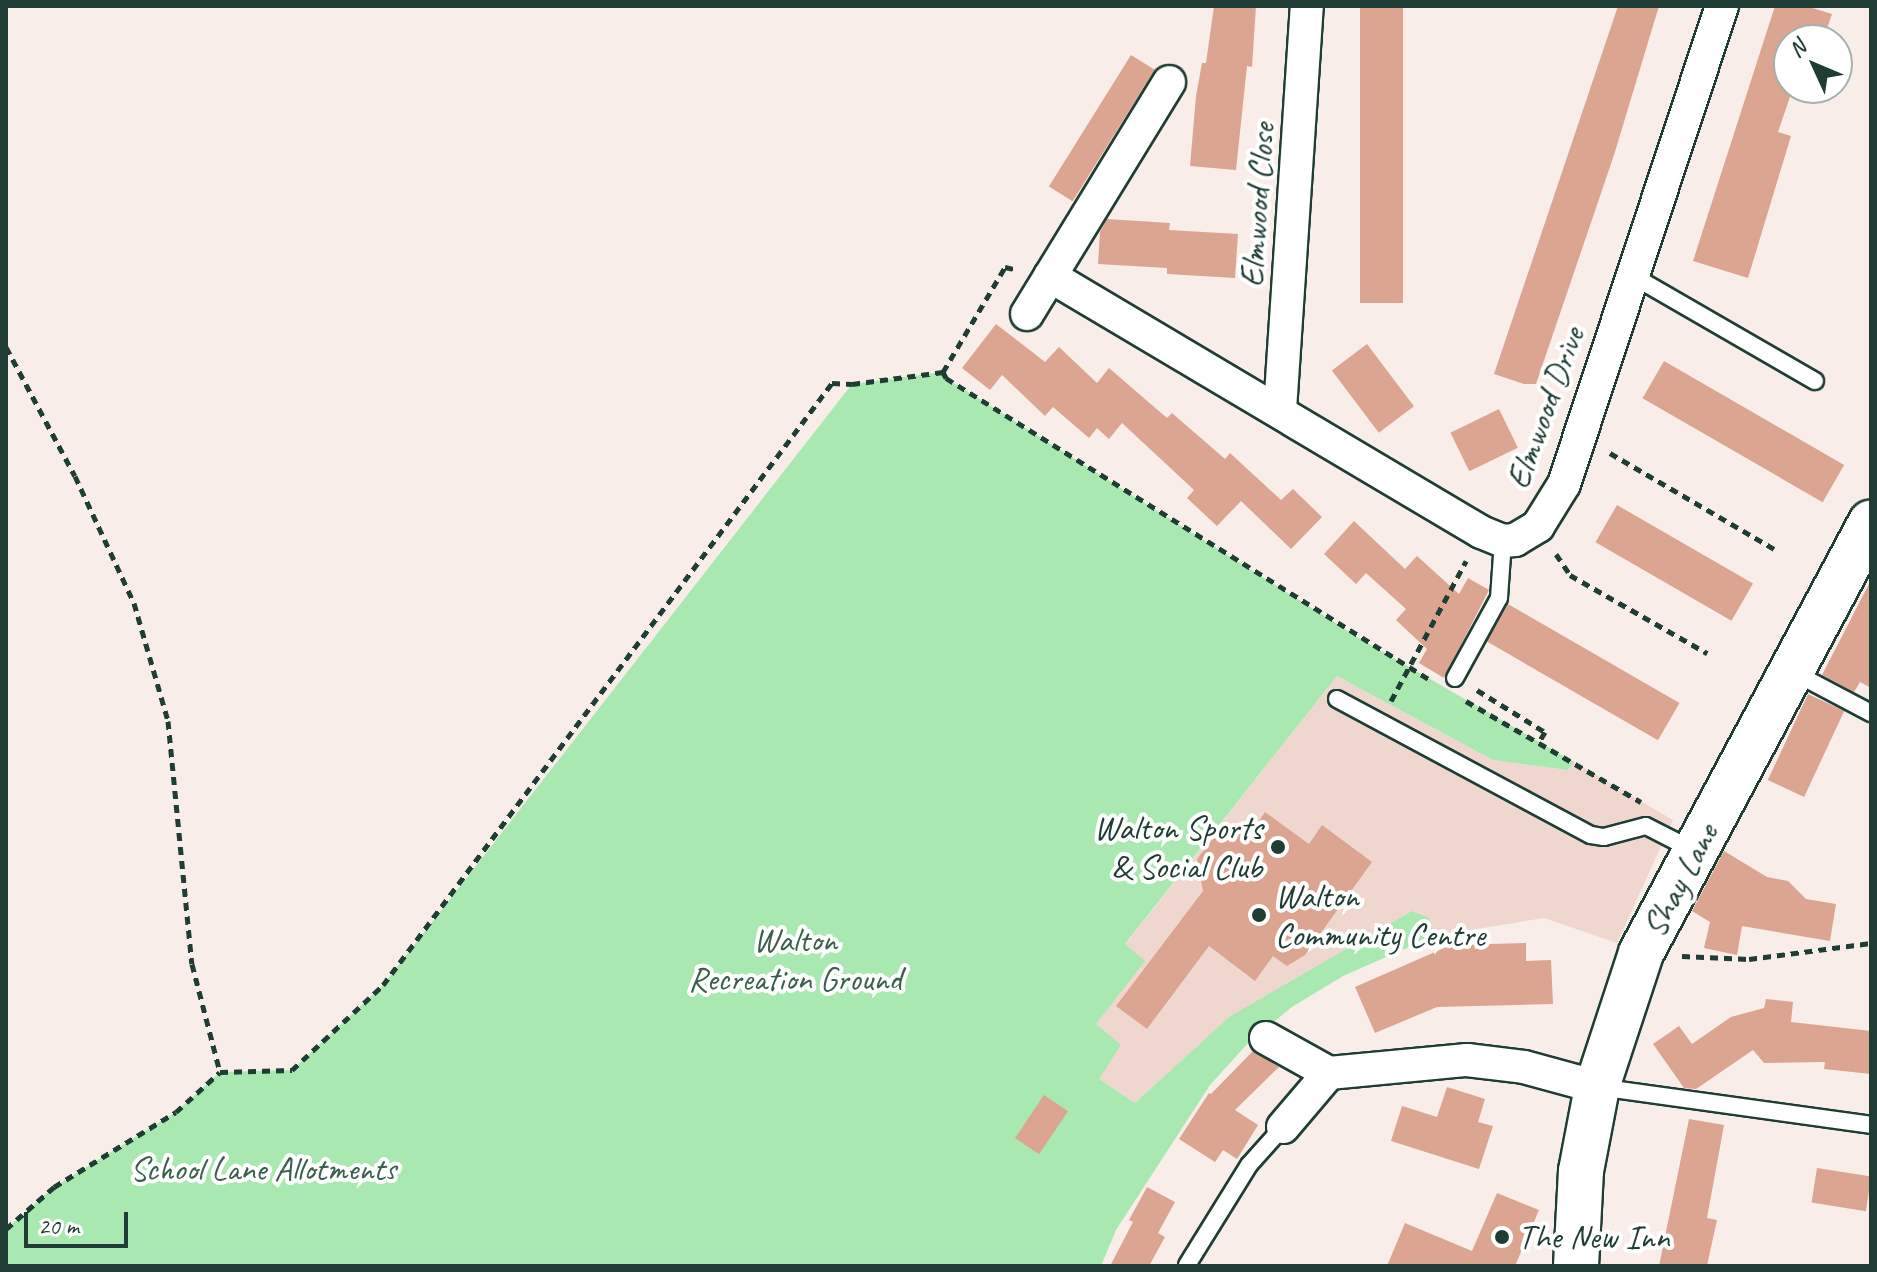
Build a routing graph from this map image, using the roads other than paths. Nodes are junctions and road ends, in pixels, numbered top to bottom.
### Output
1 (1307, 6) edge
2 (1722, 6) edge
3 (1169, 82) dead end
4 (1050, 276) junction
5 (1633, 276) junction
6 (1027, 314) dead end
7 (1815, 381) dead end
8 (1280, 410) junction
9 (1871, 523) edge
10 (1492, 537) junction
11 (1791, 671) junction
12 (1455, 678) road end
13 (1337, 699) dead end
14 (1871, 713) edge
15 (1694, 851) junction
16 (1266, 1038) dead end
17 (1329, 1073) junction
18 (1597, 1087) junction
19 (1871, 1125) edge
20 (1283, 1127) joint
21 (1187, 1265) edge
22 (1576, 1266) edge

1 - 8 street, Elmwood Close
2 - 5 street, Elmwood Drive
3 - 4 street
4 - 6 street
4 - 8 street
5 - 7 lane
5 - 10 street, Elmwood Drive
8 - 10 street
9 - 11 main road, Shay Lane
10 - 12 lane
11 - 14 lane
11 - 15 main road, Shay Lane
13 - 15 lane
15 - 18 main road, Shay Lane
16 - 17 street
17 - 18 street
17 - 20 street
18 - 19 lane
18 - 22 main road, Shay Lane
20 - 21 lane

